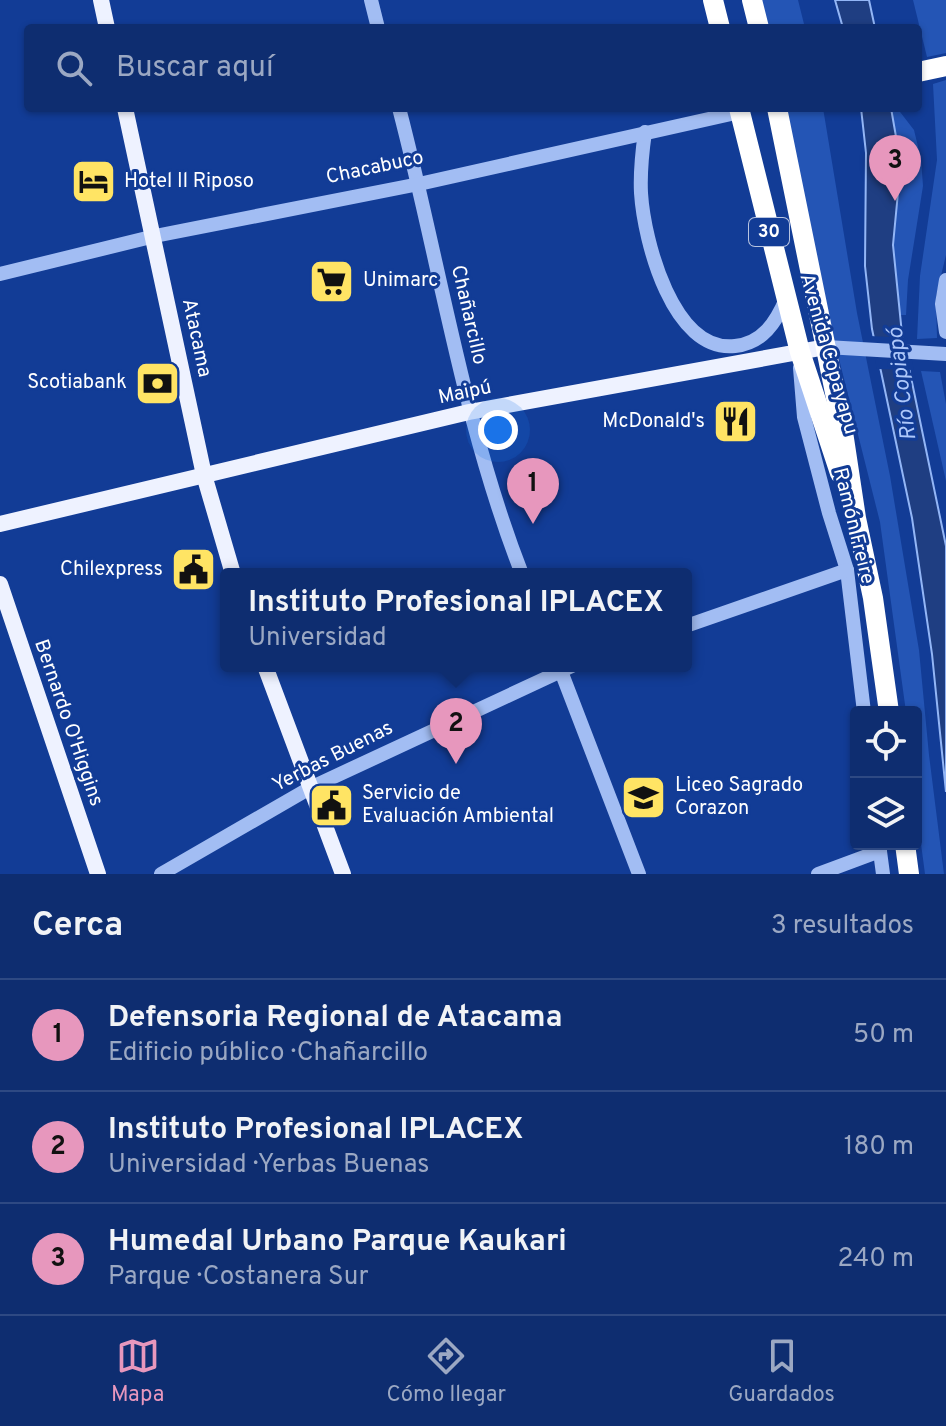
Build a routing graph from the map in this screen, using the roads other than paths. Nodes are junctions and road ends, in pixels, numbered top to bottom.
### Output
1 (101, 0) edge
2 (371, 0) edge
3 (713, 0) edge
4 (752, 0) edge
5 (106, 24) edge
6 (377, 24) edge
7 (719, 24) edge
8 (758, 24) edge
9 (945, 66) edge
10 (922, 71) edge
11 (126, 112) edge
12 (400, 112) edge
13 (733, 112) edge
14 (747, 112) edge
15 (778, 112) edge
16 (645, 132) junction
17 (419, 184) junction
18 (155, 236) junction
19 (0, 274) edge
20 (946, 280) edge
21 (786, 299) junction
22 (946, 332) edge
23 (826, 347) junction
24 (800, 352) junction
25 (939, 353) edge
26 (469, 412) junction
27 (204, 475) junction
28 (856, 518) junction
29 (0, 524) edge
30 (231, 568) edge
31 (520, 568) edge
32 (847, 570) junction
33 (0, 584) edge
34 (5, 617) edge
35 (692, 624) edge
36 (267, 672) edge
37 (554, 672) edge
38 (566, 672) edge
39 (863, 706) edge
40 (888, 706) edge
41 (310, 788) junction
42 (875, 850) edge
43 (880, 850) edge
44 (906, 850) edge
45 (98, 874) edge
46 (161, 874) edge
47 (343, 874) edge
48 (639, 874) edge
49 (818, 874) edge
50 (883, 874) edge
51 (909, 874) edge

1 - 5 main road
2 - 6 street
3 - 7 highway
4 - 8 highway
9 - 10 highway
11 - 18 main road, Atacama
12 - 17 street, Chañarcillo
13 - 16 street, Chacabuco
14 - 21 highway, Avenida Copayapu / 30
15 - 23 highway, Avenida Copayapu / 30
16 - 17 street, Chacabuco
16 - 21 street
17 - 18 street, Chacabuco
17 - 26 street, Chañarcillo
18 - 19 street, Chacabuco
18 - 27 main road, Atacama
20 - 22 street
21 - 24 highway, Avenida Copayapu / 30
23 - 24 main road, Maipú
23 - 25 street, Maipú
23 - 28 highway, Avenida Copayapu / 30
24 - 26 main road, Maipú
24 - 28 highway, Avenida Copayapu / 30
24 - 32 street, Ramón Freire
26 - 27 main road, Maipú
26 - 31 street, Chañarcillo
27 - 29 main road, Maipú
27 - 30 main road, Atacama
28 - 40 highway, Avenida Copayapu / 30
32 - 35 street
32 - 39 street, Ramón Freire
33 - 34 main road, Bernardo O'Higgins
34 - 45 main road, Bernardo O'Higgins
36 - 41 main road
37 - 41 street, Yerbas Buenas
38 - 48 street
41 - 46 street, Yerbas Buenas
41 - 47 main road
42 - 49 street
43 - 50 street
44 - 51 highway

